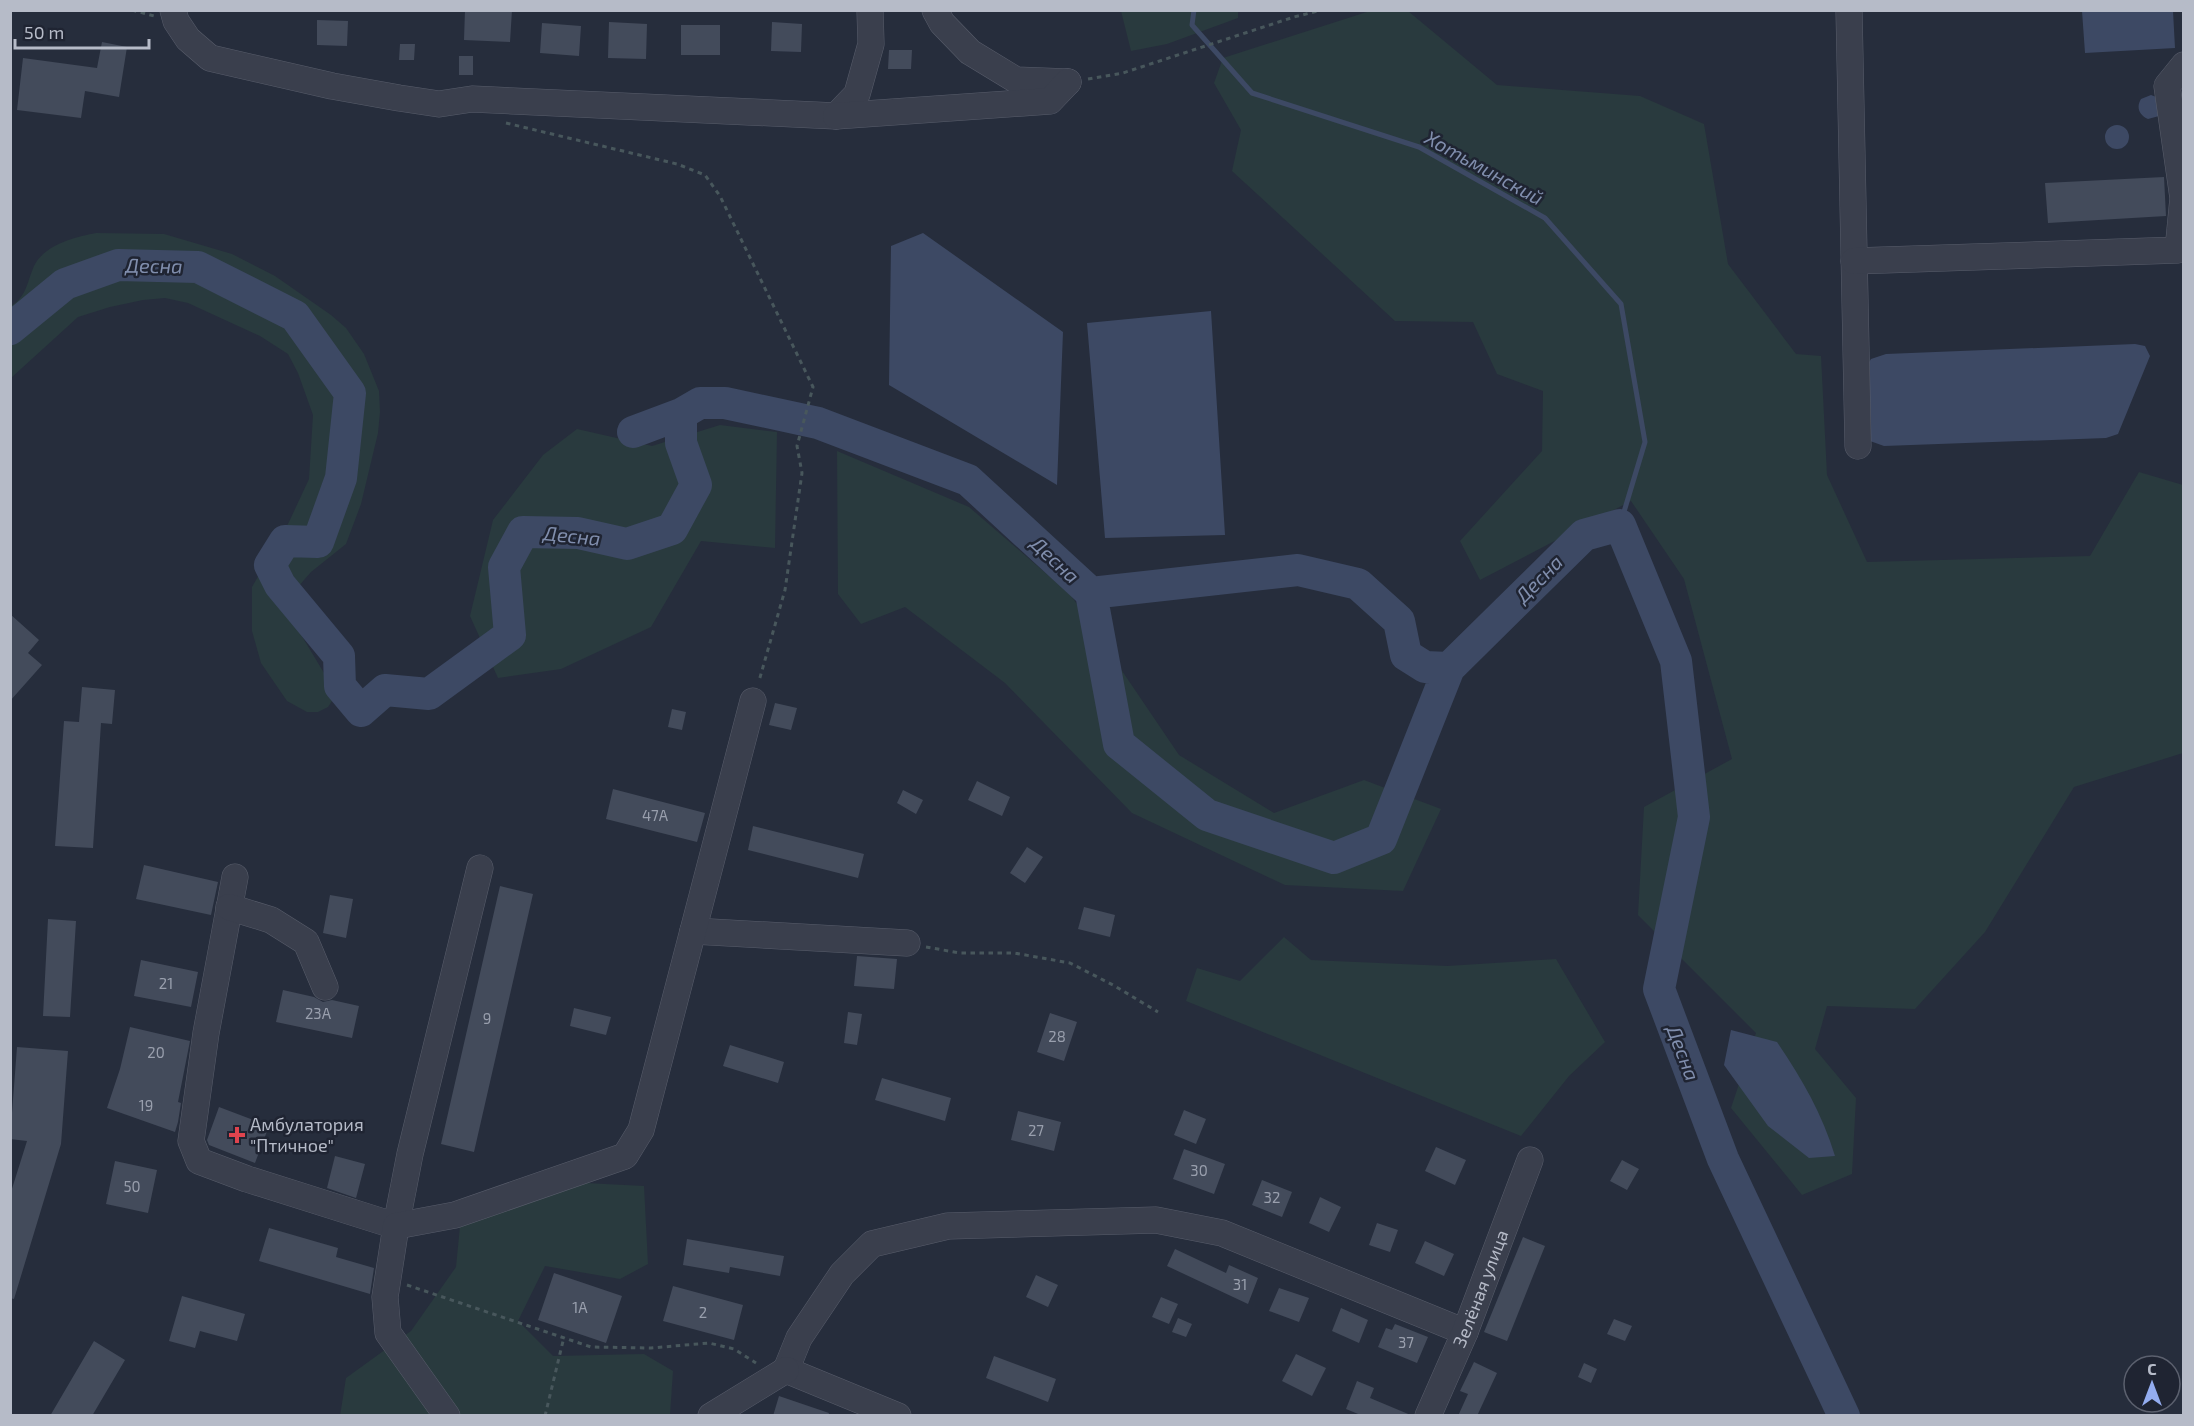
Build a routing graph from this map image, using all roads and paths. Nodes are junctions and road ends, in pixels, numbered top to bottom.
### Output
1 (173, 10) edge
2 (870, 10) edge
3 (935, 10) edge
4 (1322, 10) edge
5 (1849, 10) edge
6 (2184, 64) edge
7 (1068, 82) junction
8 (836, 116) junction
9 (503, 123) dead end
10 (1854, 261) junction
11 (1858, 446) dead end
12 (753, 701) joint
13 (480, 868) dead end
14 (235, 877) dead end
15 (229, 907) junction
16 (693, 931) junction
17 (907, 943) joint
18 (325, 987) dead end
19 (1158, 1011) dead end
20 (1530, 1160) dead end
21 (396, 1226) junction
22 (388, 1278) junction
23 (1465, 1332) junction
24 (564, 1337) junction
25 (781, 1373) junction
26 (447, 1416) edge
27 (545, 1416) edge
28 (711, 1416) edge
29 (898, 1416) edge
30 (1428, 1416) edge

1 - 8 street
2 - 8 street
3 - 7 street
4 - 7 path
5 - 10 street
6 - 10 street
7 - 8 street
9 - 12 path
10 - 11 street
12 - 16 street
13 - 21 street
14 - 15 street
15 - 18 street
15 - 21 street
16 - 17 street
16 - 21 street
17 - 19 path
20 - 23 street, Зелёная улица
21 - 22 street
22 - 24 path
22 - 26 street
23 - 25 street
23 - 30 street, Зелёная улица
24 - 25 path
24 - 27 path
25 - 28 street
25 - 29 street

